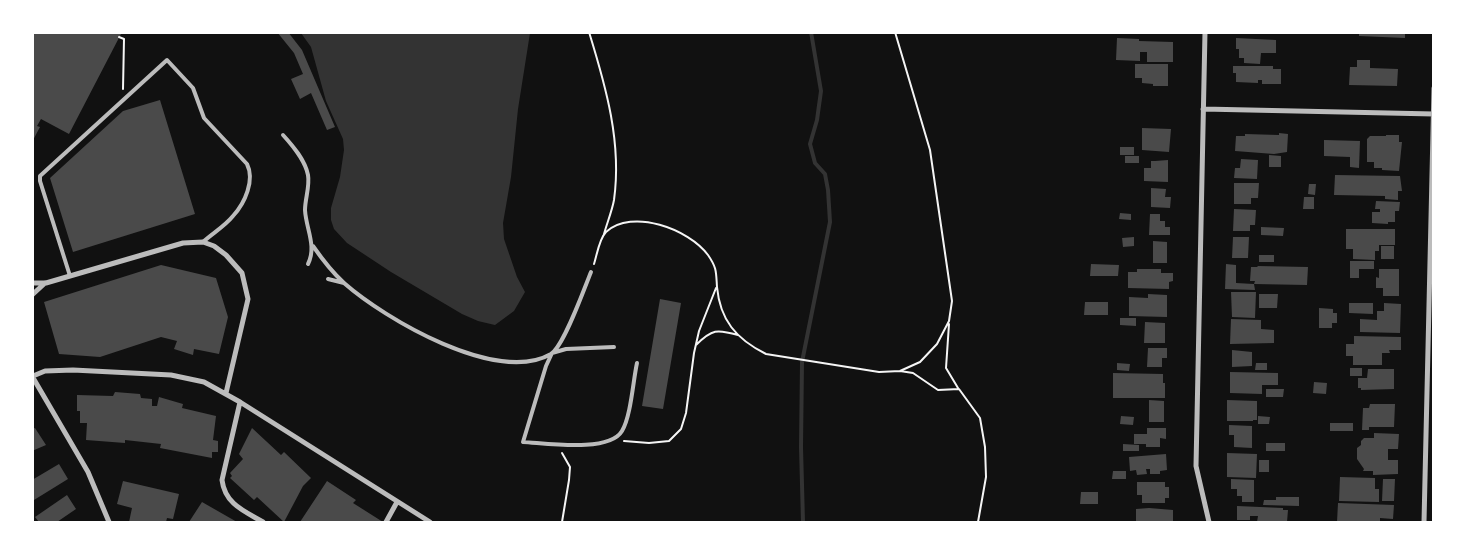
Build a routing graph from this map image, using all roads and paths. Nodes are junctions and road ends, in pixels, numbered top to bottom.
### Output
1 (589, 32) edge
2 (895, 32) edge
3 (1205, 32) edge
4 (119, 37) dead end
5 (1434, 88) edge
6 (123, 93) dead end
7 (1203, 109) junction
8 (1433, 114) edge
9 (283, 135) dead end
10 (604, 234) junction
11 (203, 242) junction
12 (313, 246) junction
13 (308, 264) dead end
14 (591, 272) joint
15 (70, 276) junction
16 (328, 279) dead end
17 (32, 283) edge
18 (46, 283) junction
19 (344, 283) junction
20 (717, 286) junction
21 (32, 295) edge
22 (949, 321) junction
23 (738, 335) junction
24 (696, 345) junction
25 (614, 347) dead end
26 (552, 353) junction
27 (637, 363) dead end
28 (900, 371) junction
29 (33, 376) edge
30 (959, 389) junction
31 (226, 393) junction
32 (240, 402) junction
33 (611, 440) junction
34 (554, 444) junction
35 (397, 502) junction
36 (109, 522) edge
37 (263, 522) edge
38 (386, 522) edge
39 (430, 522) edge
40 (562, 522) edge
41 (978, 522) edge
42 (1209, 522) edge
43 (1424, 522) edge

1 - 10 path
2 - 22 path
3 - 7 street
4 - 6 path
5 - 8 street
7 - 8 street
7 - 42 street
8 - 43 street
9 - 12 lane
10 - 14 path
10 - 20 path
11 - 15 street
11 - 15 lane
11 - 31 street
12 - 13 lane
12 - 19 lane
14 - 26 lane
15 - 18 street
16 - 19 lane
17 - 18 street
18 - 21 street
19 - 26 lane
20 - 23 path
20 - 24 path
22 - 28 path
22 - 30 path
23 - 24 path
23 - 28 path
24 - 33 path
25 - 26 lane
26 - 34 lane
27 - 33 lane
28 - 30 path
29 - 31 street
29 - 36 street
30 - 41 path
31 - 32 street
32 - 35 street
32 - 37 street
33 - 34 lane
34 - 40 path
35 - 38 street
35 - 39 street

